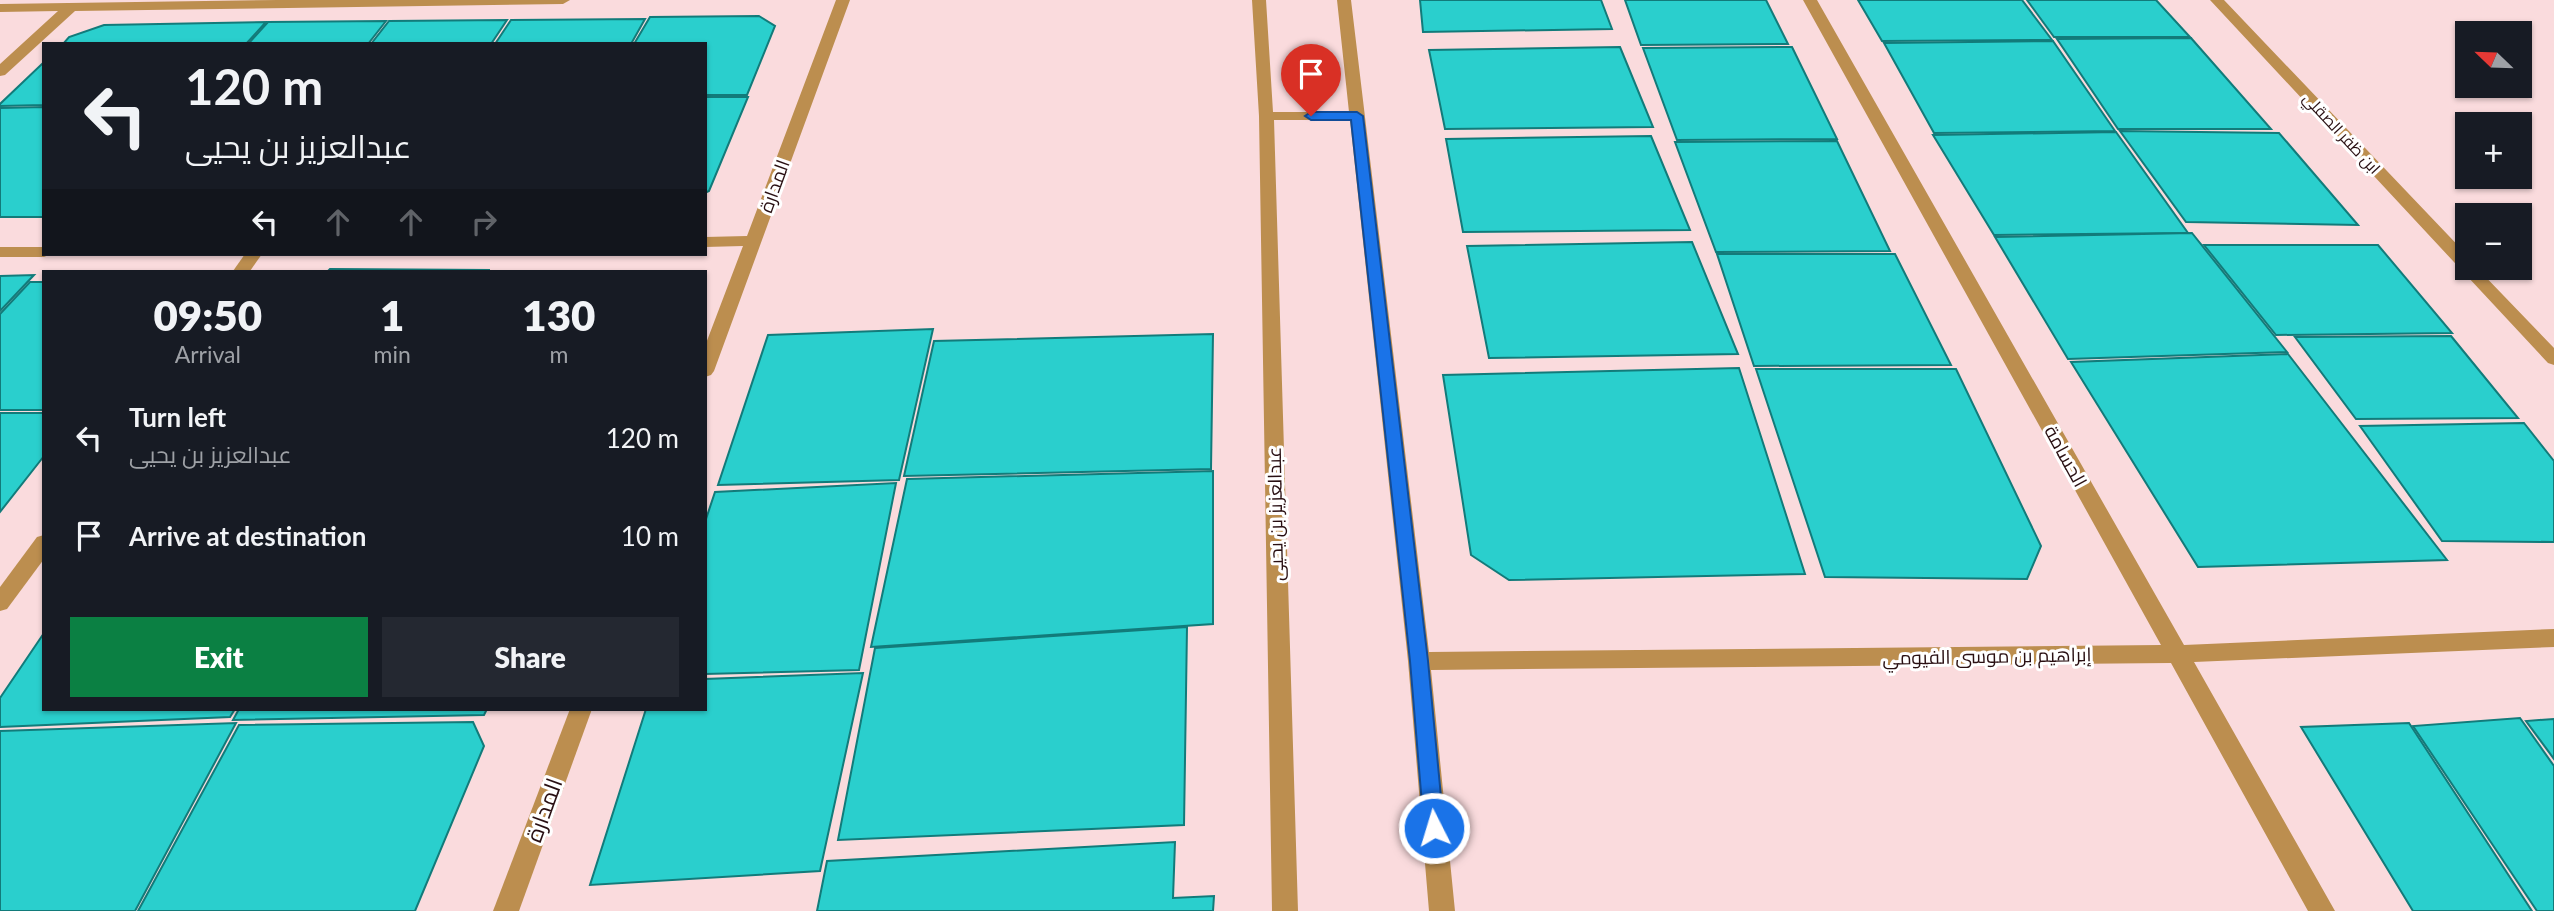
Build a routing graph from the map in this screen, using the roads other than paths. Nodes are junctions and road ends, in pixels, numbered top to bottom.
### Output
1 (563, 0) edge
2 (843, 0) edge
3 (1259, 0) edge
4 (1343, 0) edge
5 (1810, 0) edge
6 (2217, 0) edge
7 (71, 7) junction
8 (0, 8) edge
9 (0, 72) edge
10 (1265, 116) junction
11 (1357, 116) junction
12 (753, 241) junction
13 (707, 242) edge
14 (0, 252) edge
15 (42, 252) edge
16 (2455, 253) edge
17 (252, 256) edge
18 (242, 270) edge
19 (2480, 280) edge
20 (2554, 359) edge
21 (707, 366) edge
22 (42, 546) edge
23 (0, 603) edge
24 (2554, 638) edge
25 (2177, 654) junction
26 (1419, 661) junction
27 (580, 711) edge
28 (506, 911) edge
29 (1285, 911) edge
30 (1442, 911) edge
31 (2322, 911) edge

1 - 7 street
2 - 12 street, المدارة
3 - 10 street, عبدالعزيز بن يحيى
4 - 11 street
5 - 25 street, الحسامة
6 - 16 street, ابن ظفر الصقلي
7 - 8 street
7 - 9 street
10 - 11 street
10 - 29 street, عبدالعزيز بن يحيى
11 - 26 street
12 - 13 street
12 - 21 street, المدارة
14 - 15 street
17 - 18 street
19 - 20 street, ابن ظفر الصقلي
22 - 23 street
24 - 25 street, إبراهيم بن موسى الفيومي
25 - 26 street, إبراهيم بن موسى الفيومي
25 - 31 street, الحسامة
26 - 30 street
27 - 28 street, المدارة

